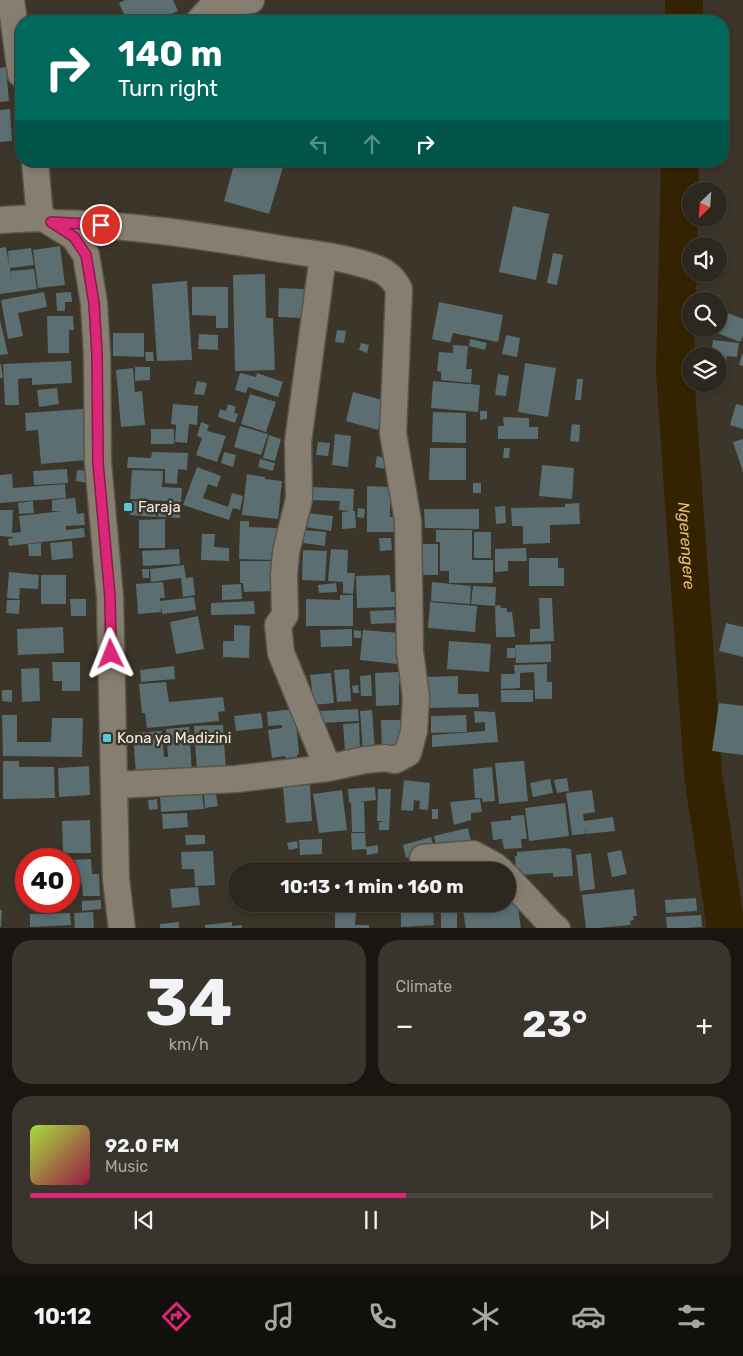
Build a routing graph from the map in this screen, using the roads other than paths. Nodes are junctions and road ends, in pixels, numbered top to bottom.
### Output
1 (11, 0) edge
2 (251, 0) edge
3 (205, 15) edge
4 (15, 30) edge
5 (36, 167) edge
6 (0, 220) edge
7 (46, 220) junction
8 (323, 256) junction
9 (328, 768) junction
10 (115, 785) junction
11 (423, 858) dead end
12 (488, 862) edge
13 (516, 887) edge
14 (122, 928) edge
15 (558, 928) edge

1 - 4 street
2 - 3 street
5 - 7 street
6 - 7 street
7 - 8 street
7 - 10 street
8 - 9 street
8 - 9 street
9 - 10 street
10 - 14 street
11 - 12 street
13 - 15 street

